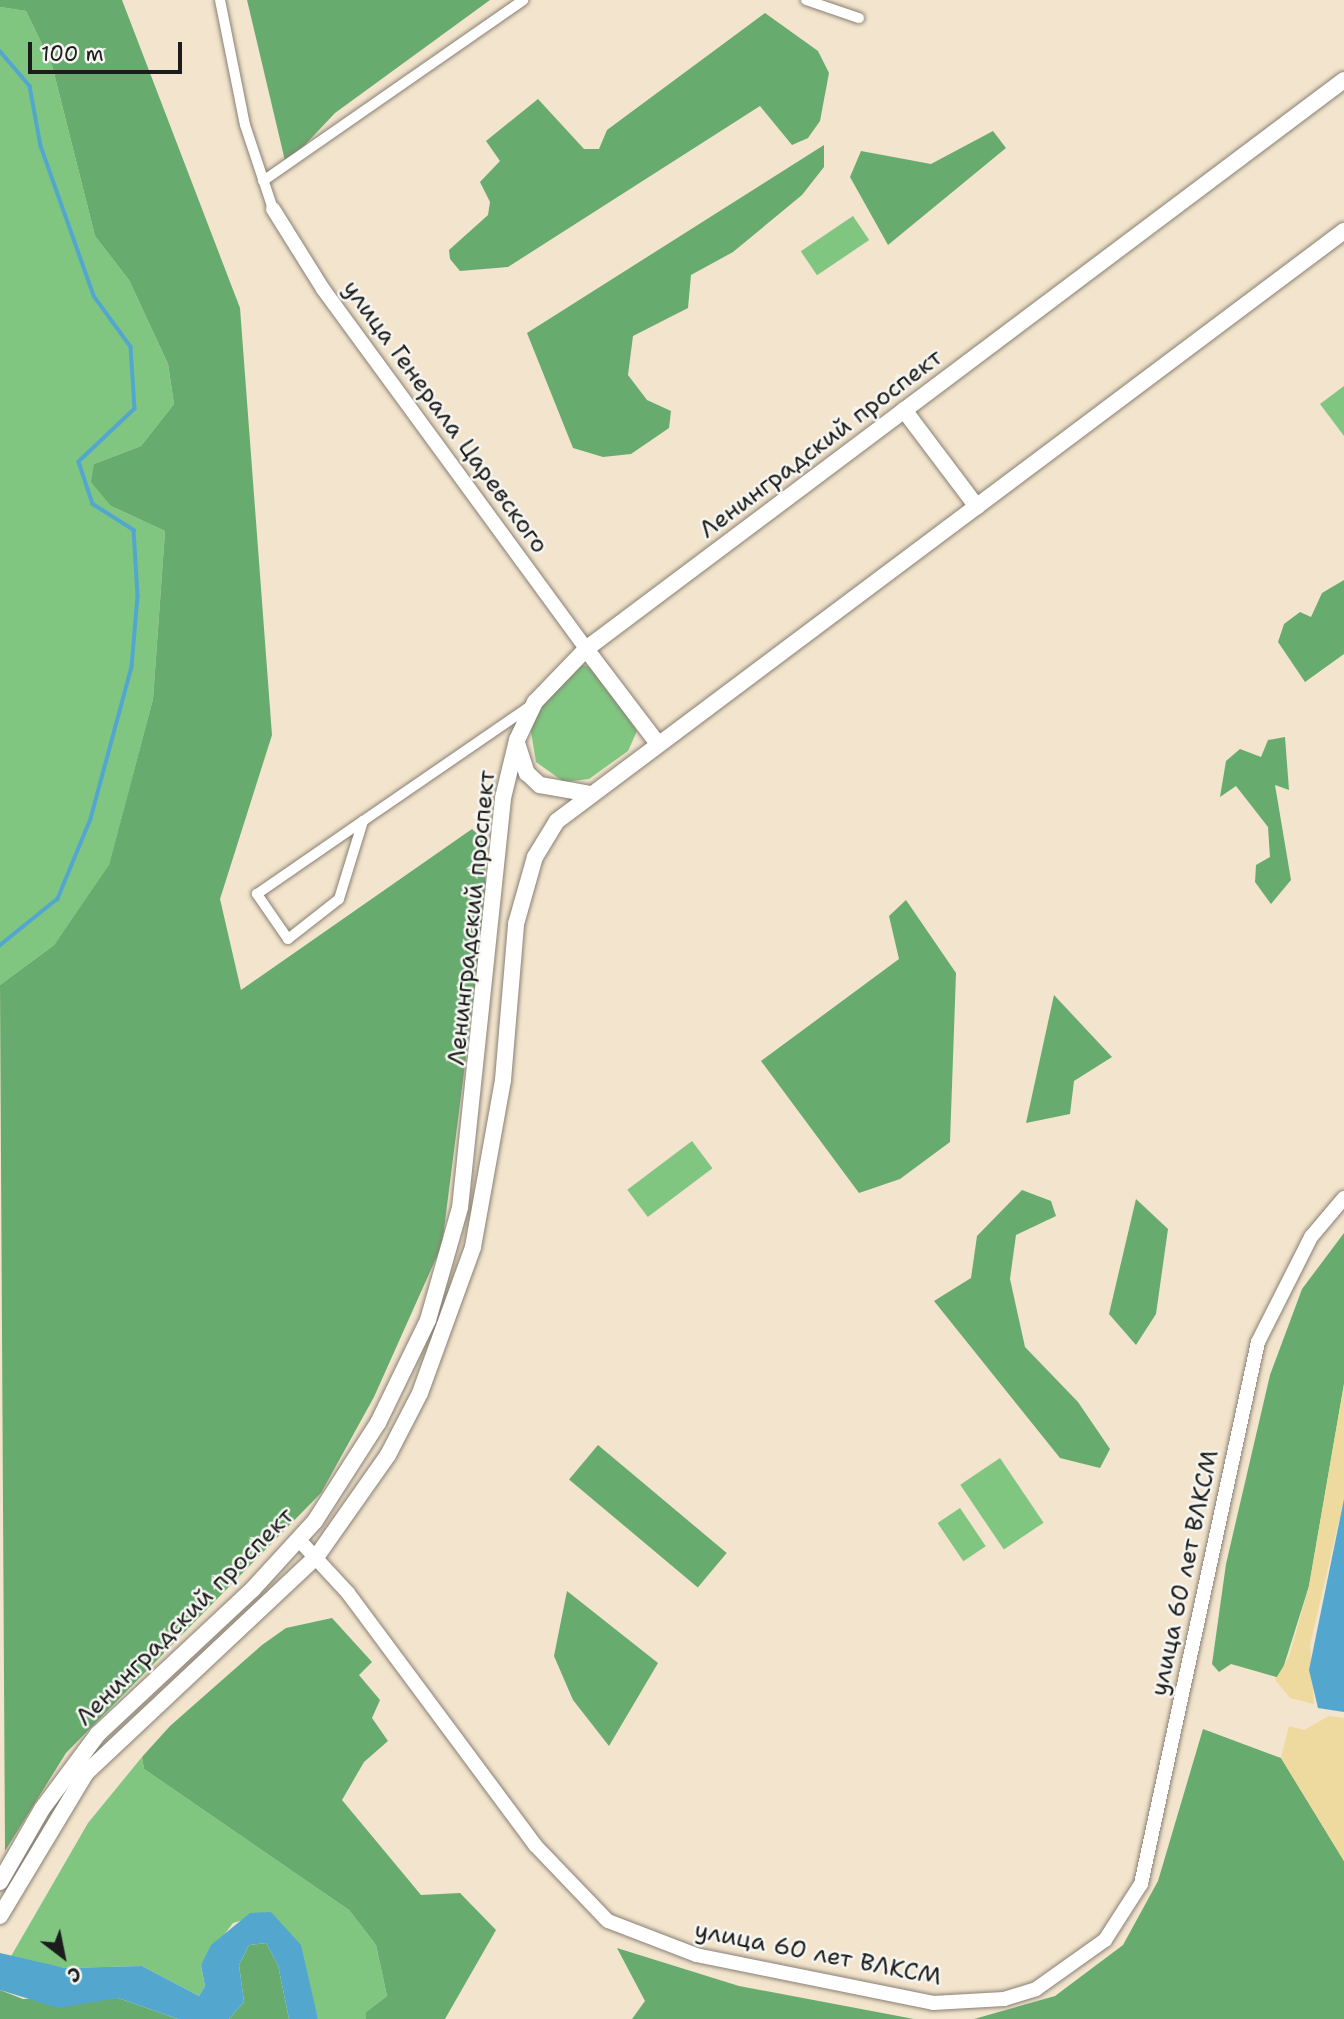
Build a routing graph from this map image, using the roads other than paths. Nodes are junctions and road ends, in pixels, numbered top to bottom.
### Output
1 (220, 0) edge
2 (523, 0) edge
3 (806, 0) edge
4 (859, 18) dead end
5 (1344, 80) edge
6 (263, 181) junction
7 (274, 209) joint
8 (1344, 231) edge
9 (904, 410) junction
10 (977, 507) junction
11 (586, 649) junction
12 (536, 702) junction
13 (517, 740) junction
14 (658, 744) junction
15 (591, 794) junction
16 (363, 821) junction
17 (1344, 1198) edge
18 (299, 1540) junction
19 (317, 1556) junction
20 (0, 1882) edge
21 (0, 1916) edge

1 - 6 street
2 - 6 street
3 - 4 street
5 - 9 main road, Ленинградский проспект
6 - 7 street
7 - 11 street, улица Генерала Царевского
8 - 10 main road, Ленинградский проспект
9 - 10 main road
9 - 11 main road, Ленинградский проспект
10 - 14 main road, Ленинградский проспект
11 - 12 main road, Ленинградский проспект
11 - 14 main road
12 - 13 main road, Ленинградский проспект
12 - 16 street
13 - 15 main road
13 - 18 main road, Ленинградский проспект
14 - 15 main road, Ленинградский проспект
15 - 19 main road, Ленинградский проспект
16 - 16 street
17 - 19 street, улица 60 лет ВЛКСМ
18 - 19 street, улица 60 лет ВЛКСМ
18 - 20 main road, Ленинградский проспект
19 - 21 main road, Ленинградский проспект

